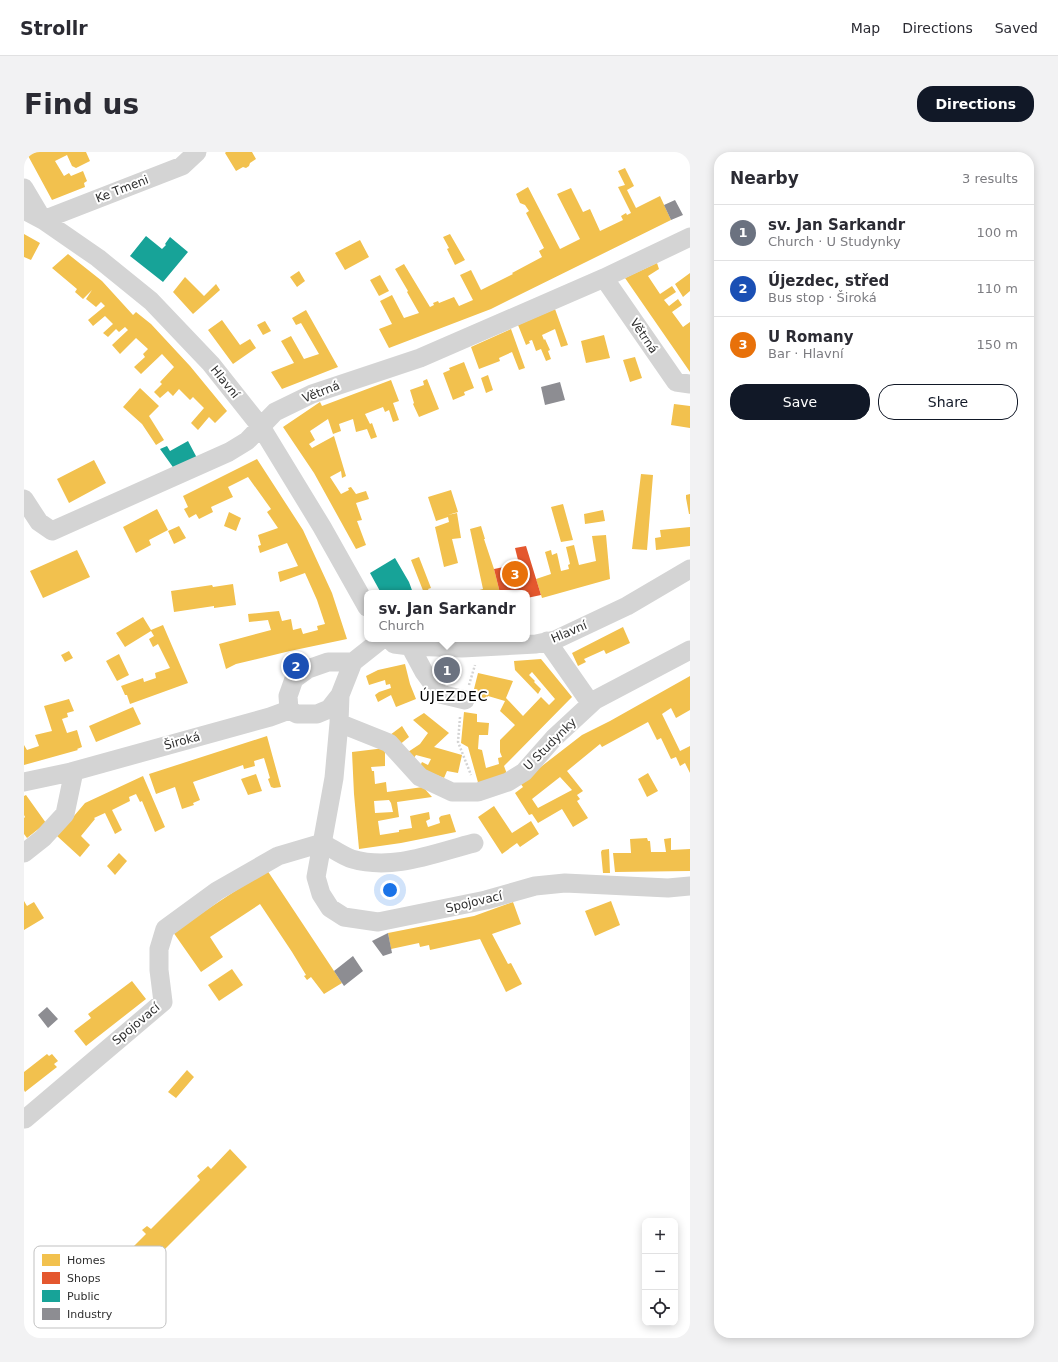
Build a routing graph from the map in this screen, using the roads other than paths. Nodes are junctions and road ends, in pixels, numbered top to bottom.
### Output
1 (197, 152) edge
2 (24, 188) edge
3 (24, 210) edge
4 (43, 220) junction
5 (690, 237) edge
6 (604, 278) junction
7 (690, 384) edge
8 (261, 427) junction
9 (24, 499) edge
10 (690, 569) edge
11 (364, 602) edge
12 (547, 641) junction
13 (378, 642) edge
14 (392, 642) edge
15 (410, 646) junction
16 (690, 650) edge
17 (354, 662) junction
18 (340, 695) junction
19 (464, 700) road end
20 (591, 704) junction
21 (289, 710) junction
22 (339, 723) junction
23 (74, 771) junction
24 (24, 782) edge
25 (474, 842) dead end
26 (322, 843) junction
27 (24, 853) edge
28 (690, 886) edge
29 (25, 1119) edge

1 - 4 street, Ke Tmeni
2 - 4 street
3 - 4 street, Hlavní
4 - 8 street, Hlavní
5 - 6 street, Větrná
6 - 7 street, Větrná
6 - 8 street, Větrná
8 - 9 street, Větrná
8 - 11 street, Hlavní
10 - 12 street, Hlavní
12 - 15 street, Hlavní
12 - 20 street
13 - 17 street
14 - 15 street, Hlavní
15 - 19 street
16 - 20 street, U Studynky
17 - 18 street
17 - 21 street
18 - 21 street
18 - 22 street, Spojovací
20 - 22 street, U Studynky
21 - 23 street, Široká
22 - 26 street, Spojovací
23 - 24 street, Široká
23 - 27 street
25 - 26 street
26 - 28 street, Spojovací
26 - 29 street, Spojovací

